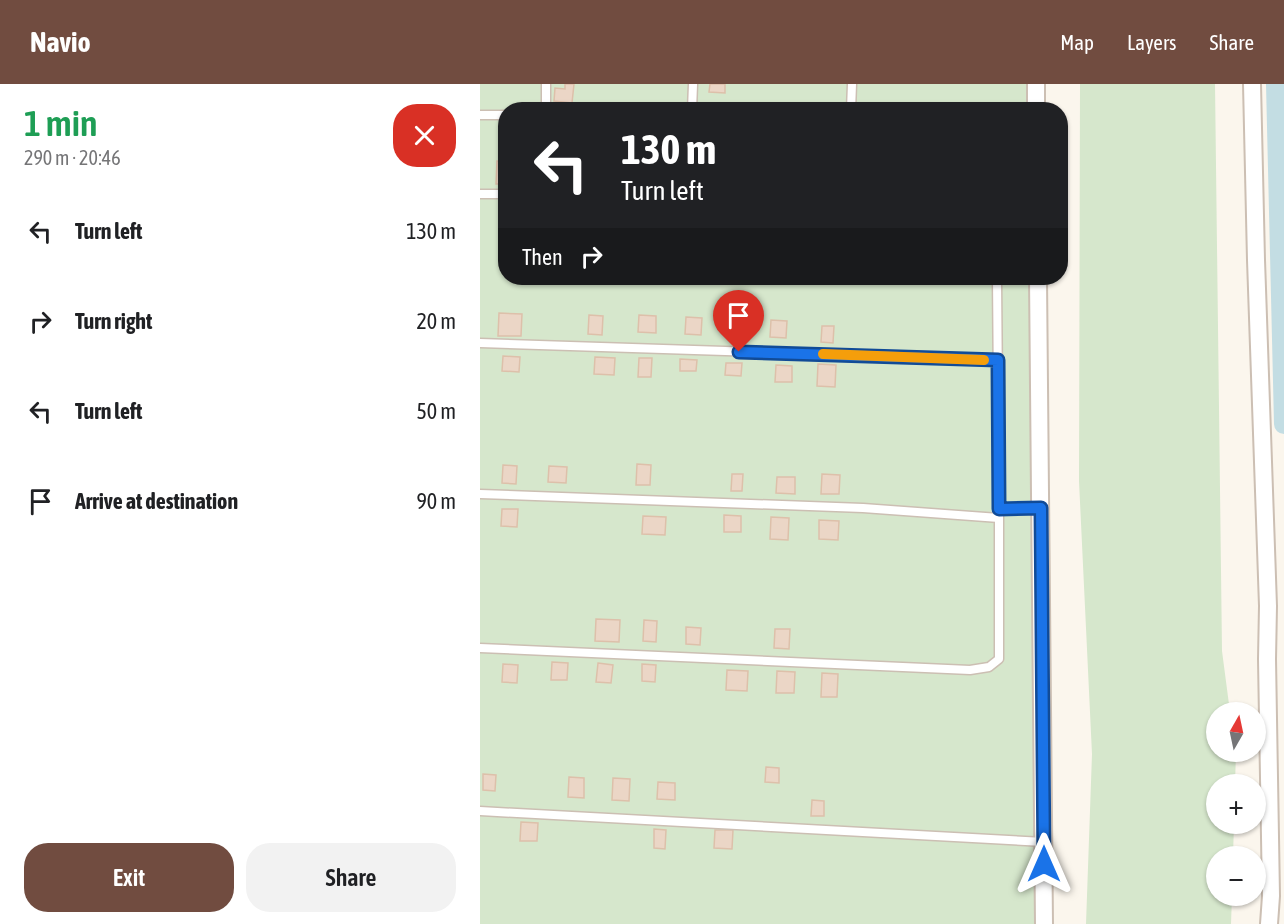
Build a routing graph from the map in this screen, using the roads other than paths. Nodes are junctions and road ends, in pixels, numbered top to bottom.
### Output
1 (546, 84) edge
2 (693, 84) edge
3 (852, 84) edge
4 (1036, 84) edge
5 (1252, 84) edge
6 (546, 102) edge
7 (692, 102) edge
8 (851, 102) edge
9 (1036, 102) edge
10 (480, 115) edge
11 (498, 115) edge
12 (480, 194) edge
13 (498, 194) edge
14 (997, 285) edge
15 (1038, 285) edge
16 (480, 343) edge
17 (998, 360) junction
18 (480, 494) edge
19 (1041, 508) junction
20 (999, 513) junction
21 (480, 648) edge
22 (480, 811) edge
23 (1044, 842) junction
24 (1044, 924) edge
25 (1269, 924) edge

1 - 6 lane
2 - 7 lane
3 - 8 lane
4 - 9 street
5 - 25 street
10 - 11 lane
12 - 13 lane
14 - 17 lane
15 - 19 street
16 - 17 lane
17 - 20 lane
18 - 20 lane
19 - 20 lane
19 - 23 street
20 - 21 lane
22 - 23 lane
23 - 24 street

